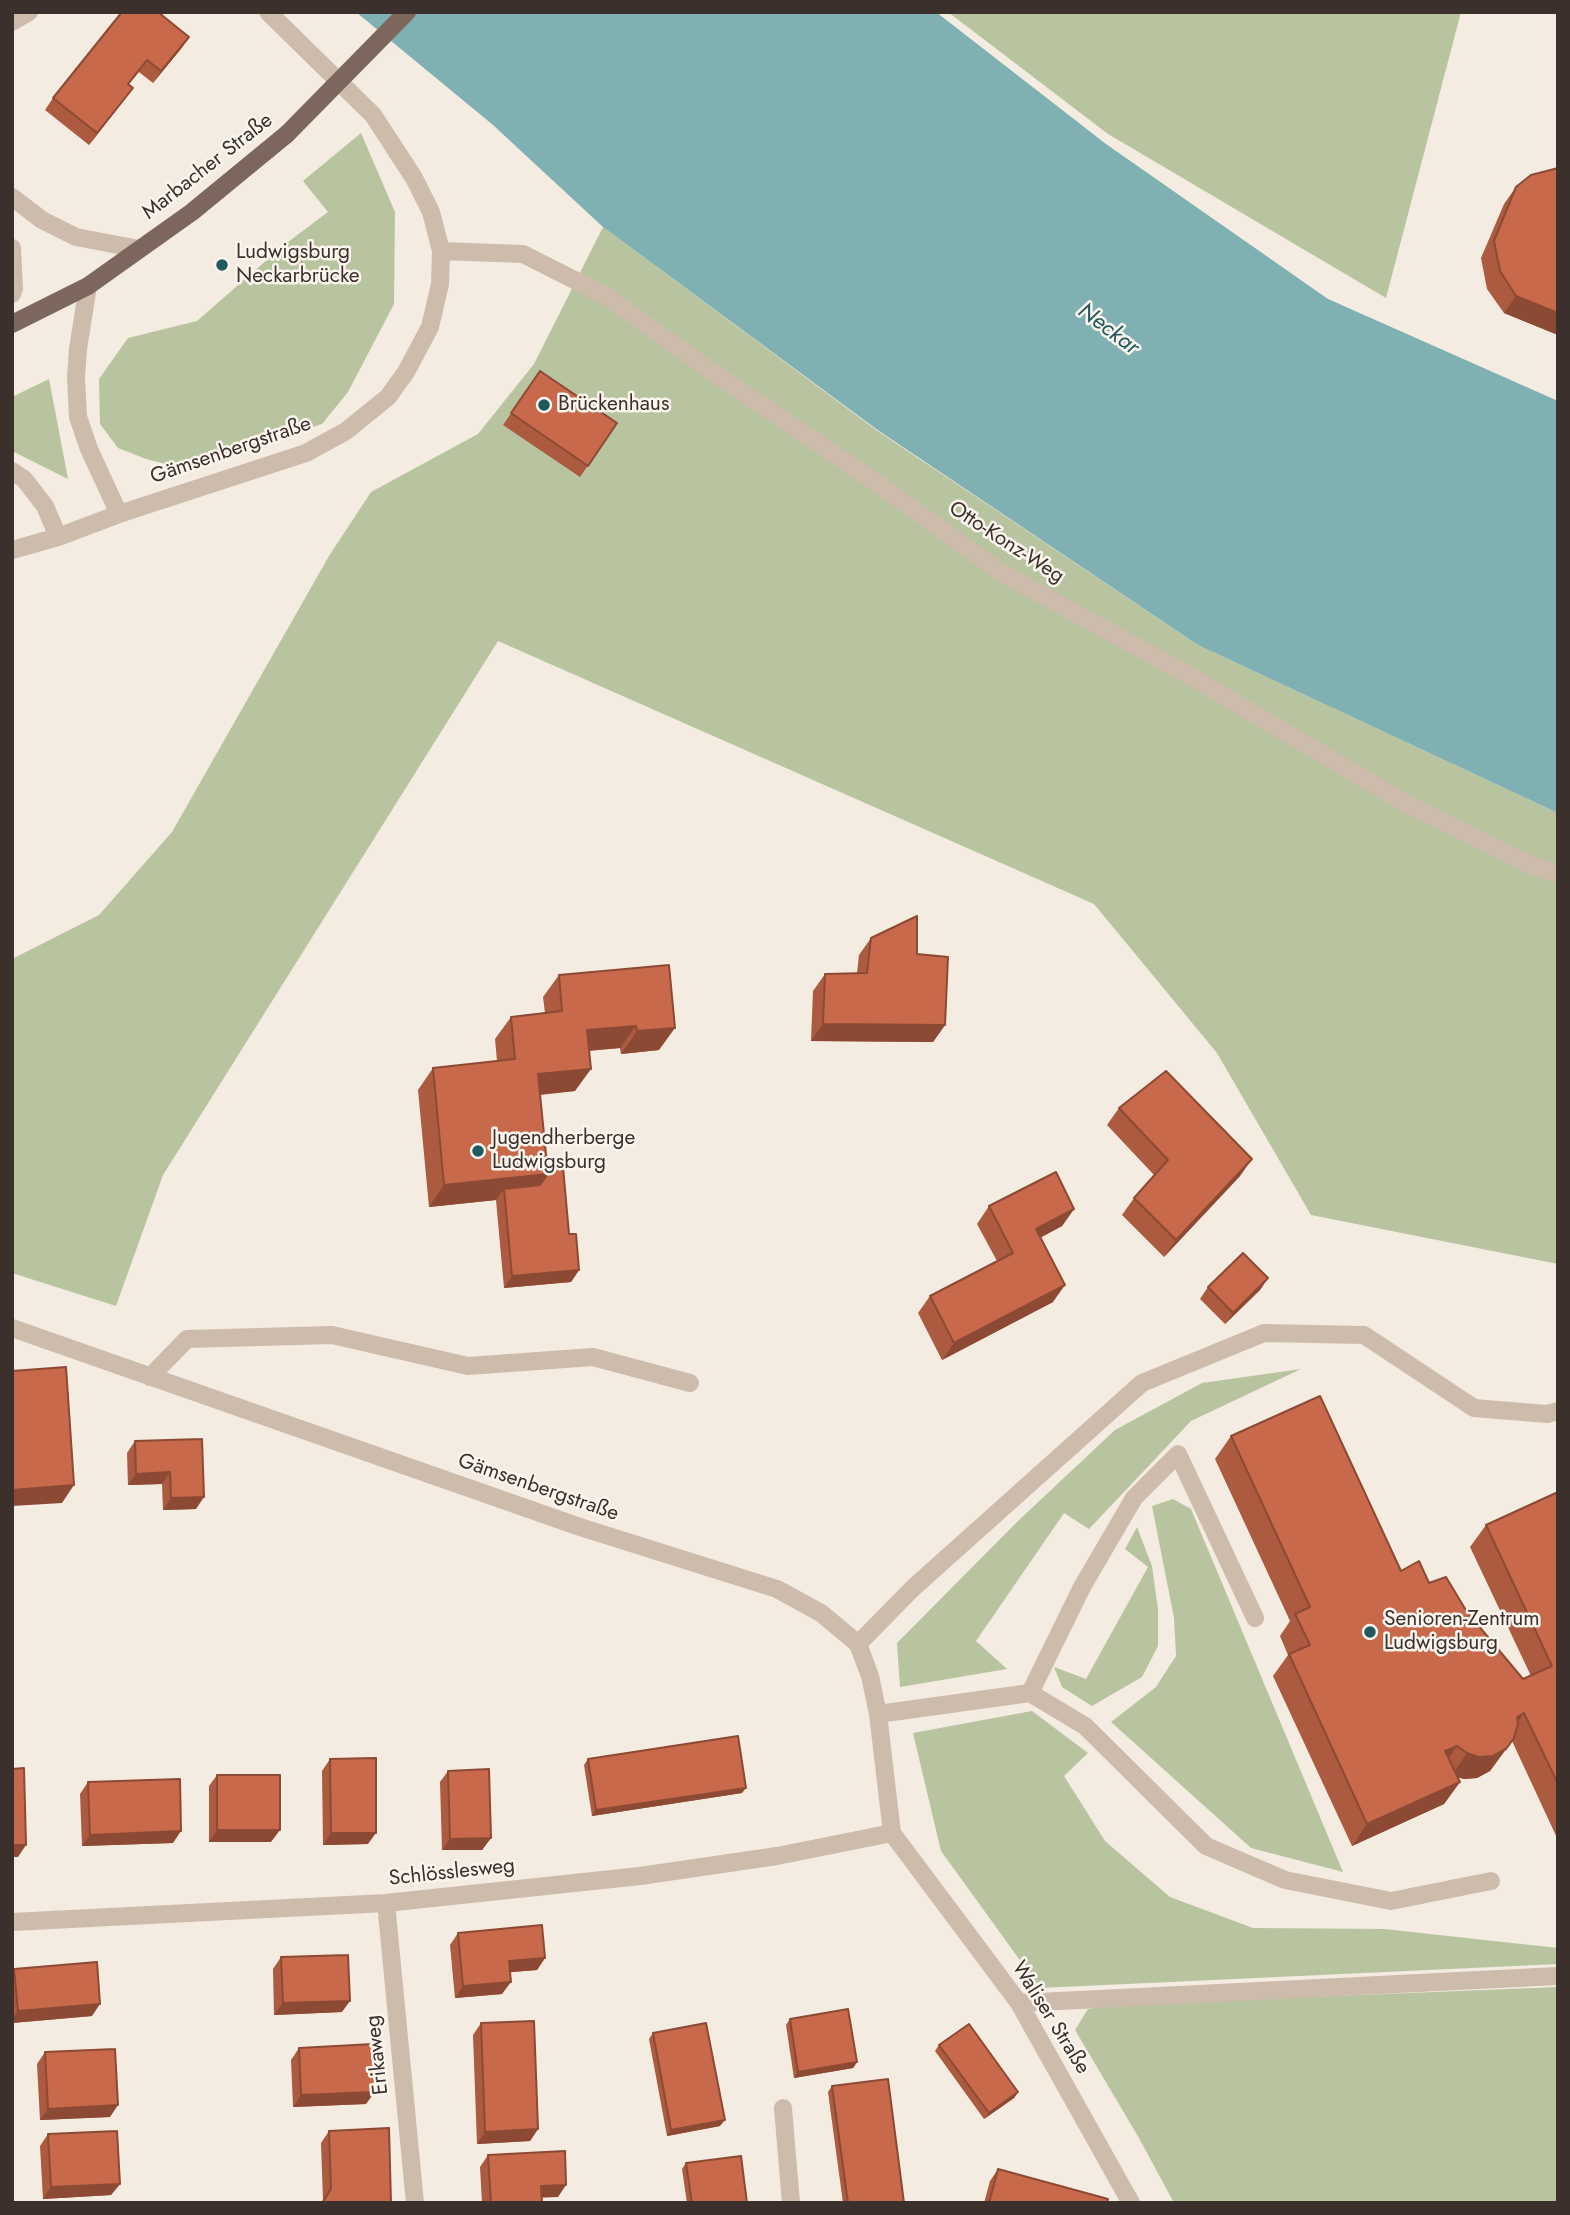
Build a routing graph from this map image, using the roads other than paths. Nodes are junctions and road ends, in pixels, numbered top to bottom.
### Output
1 (29, 12) edge
2 (268, 12) edge
3 (407, 12) edge
4 (12, 22) edge
5 (12, 197) edge
6 (12, 248) edge
7 (139, 249) junction
8 (441, 251) junction
9 (88, 286) junction
10 (12, 294) edge
11 (12, 324) edge
12 (12, 471) edge
13 (120, 514) junction
14 (58, 537) junction
15 (12, 550) edge
16 (1558, 874) edge
17 (12, 1328) edge
18 (150, 1377) junction
19 (690, 1382) dead end
20 (1558, 1410) edge
21 (1255, 1618) dead end
22 (858, 1644) junction
23 (1030, 1693) junction
24 (878, 1714) junction
25 (892, 1833) junction
26 (1491, 1881) dead end
27 (386, 1903) junction
28 (12, 1923) edge
29 (1558, 1976) edge
30 (1019, 2003) junction
31 (783, 2108) dead end
32 (415, 2203) edge
33 (791, 2203) edge
34 (1130, 2203) edge

1 - 4 street
2 - 8 street, Gämsenbergstraße
3 - 7 main road, Marbacher Straße, bridge
5 - 7 street
6 - 10 street
7 - 9 main road, Marbacher Straße
8 - 13 street, Gämsenbergstraße
8 - 16 street, Otto-Konz-Weg
9 - 11 main road, Marbacher Straße
9 - 13 street
12 - 14 street
13 - 14 street, Gämsenbergstraße
14 - 15 street, Gämsenbergstraße
17 - 18 street, Gämsenbergstraße
18 - 19 street
18 - 22 street, Gämsenbergstraße
20 - 22 street
21 - 23 street
22 - 24 street, Gämsenbergstraße
23 - 24 street
23 - 26 street
24 - 25 street, Gämsenbergstraße
25 - 27 street, Schlösslesweg
25 - 30 street, Waliser Straße
27 - 28 street, Schlösslesweg
27 - 32 street, Erikaweg
29 - 30 street
30 - 34 street, Waliser Straße
31 - 33 street

